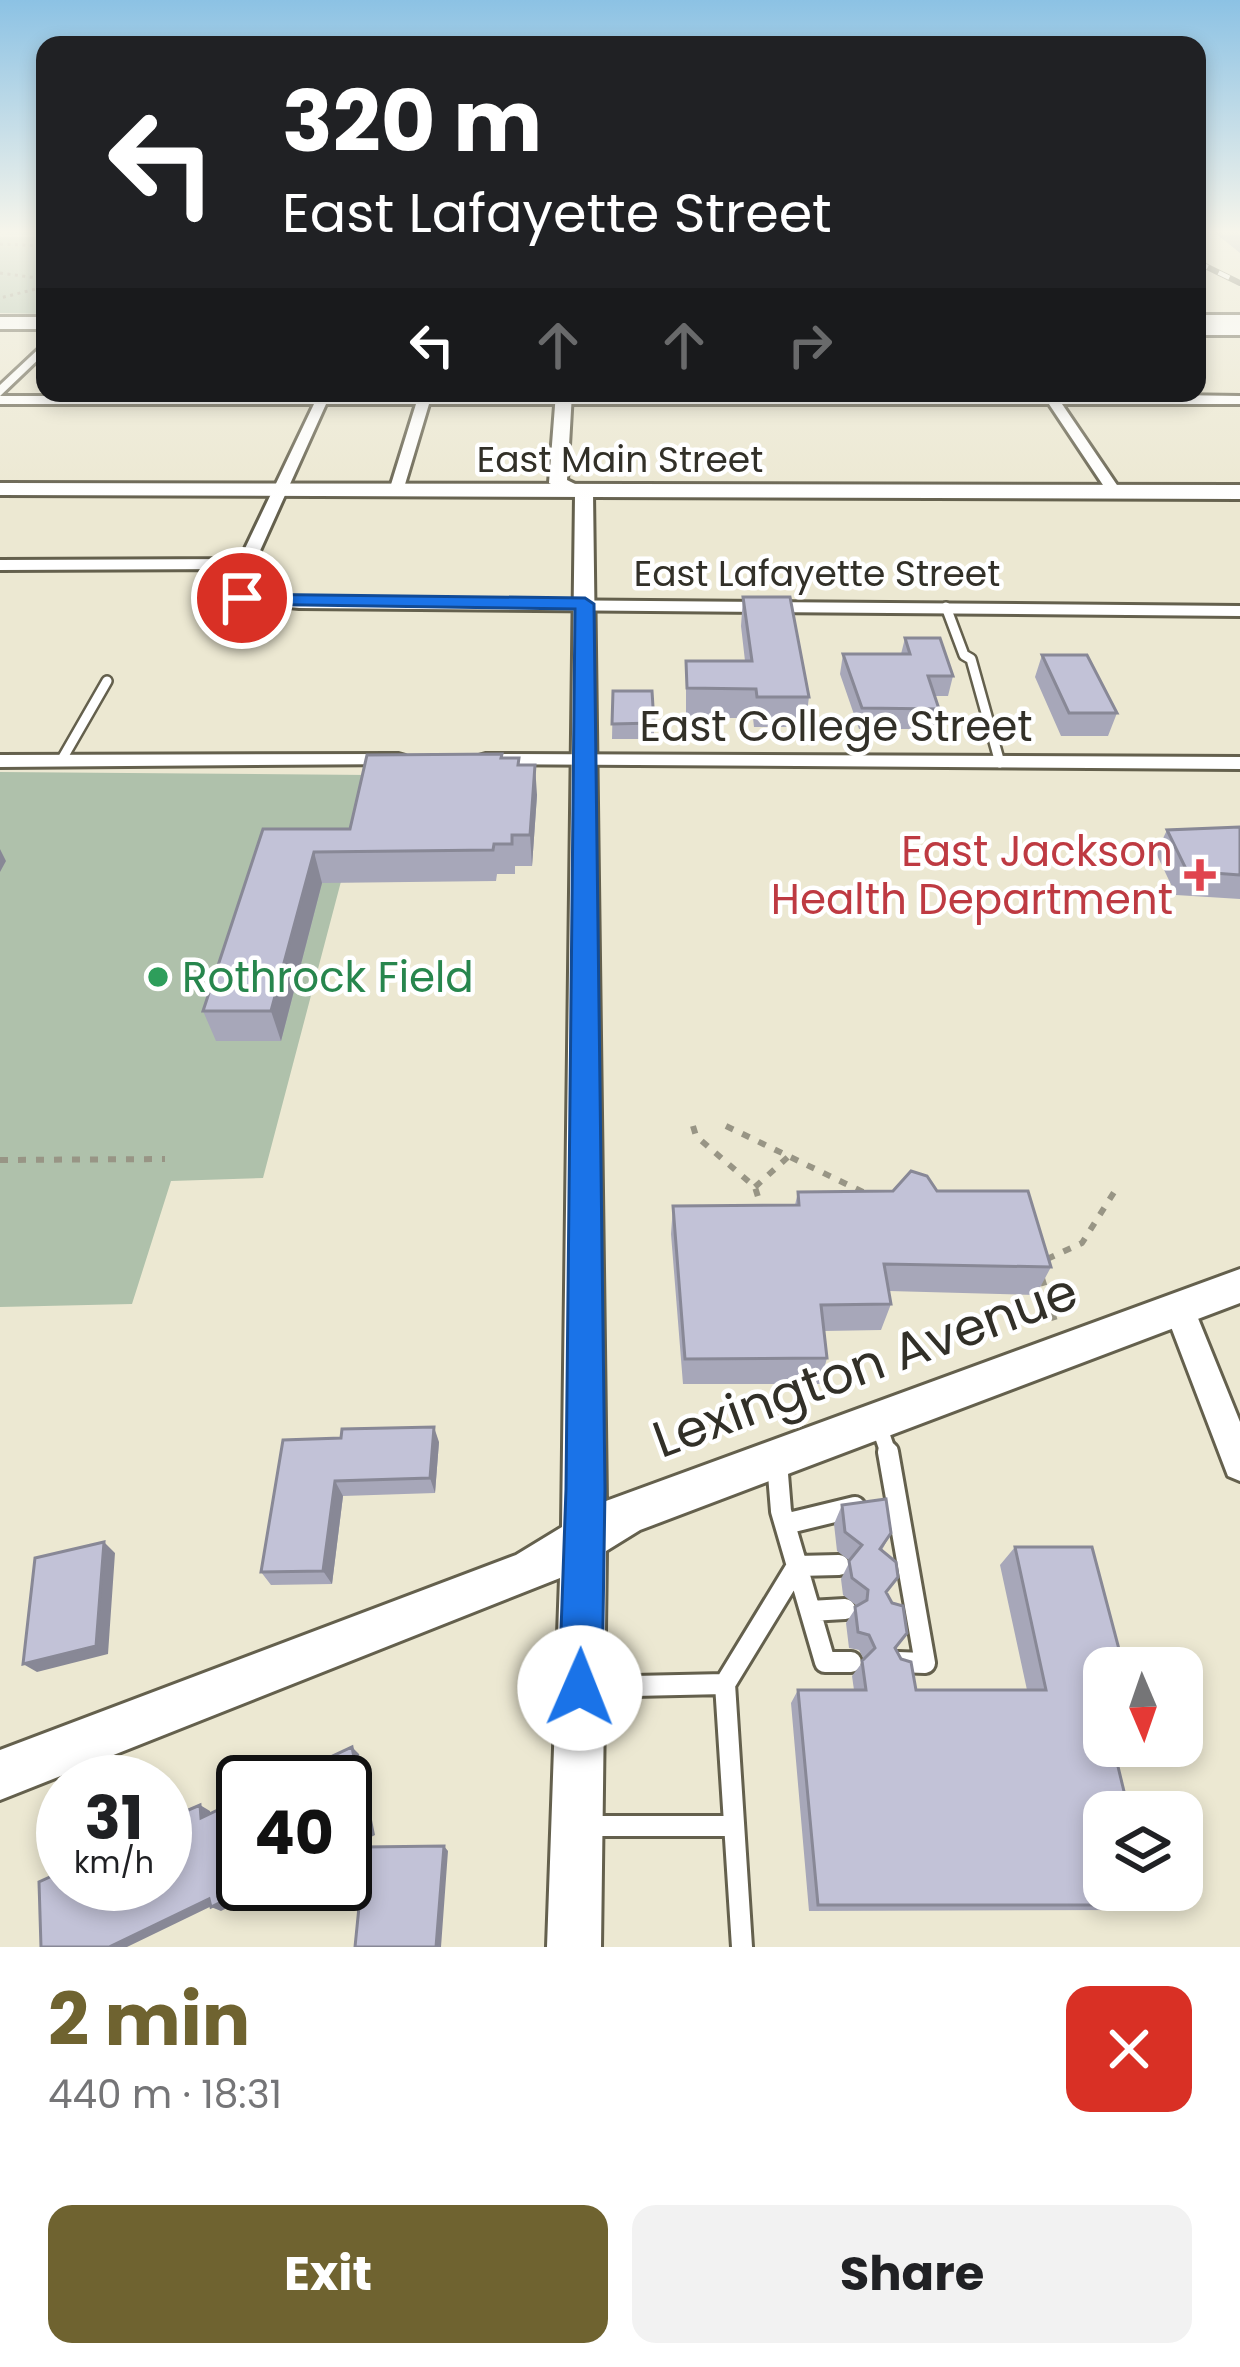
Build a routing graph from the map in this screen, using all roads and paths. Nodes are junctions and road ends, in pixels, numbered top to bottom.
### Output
1 (1206, 331) edge
2 (1240, 331) edge
3 (36, 356) edge
4 (0, 396) edge
5 (36, 396) edge
6 (1206, 399) edge
7 (1240, 400) edge
8 (322, 402) edge
9 (422, 402) edge
10 (564, 402) edge
11 (1054, 402) edge
12 (0, 489) edge
13 (281, 490) junction
14 (396, 491) junction
15 (1114, 491) junction
16 (1240, 492) edge
17 (584, 493) junction
18 (246, 564) junction
19 (0, 565) edge
20 (585, 604) junction
21 (946, 607) junction
22 (1240, 611) edge
23 (107, 681) dead end
24 (61, 760) junction
25 (416, 760) edge
26 (464, 760) edge
27 (585, 760) junction
28 (0, 761) edge
29 (1000, 763) junction
30 (1240, 763) edge
31 (693, 1126) dead end
32 (726, 1126) dead end
33 (788, 1156) junction
34 (165, 1159) dead end
35 (0, 1160) edge
36 (1118, 1186) dead end
37 (755, 1187) junction
38 (867, 1194) edge
39 (763, 1220) edge
40 (1240, 1286) edge
41 (1180, 1311) junction
42 (1056, 1324) dead end
43 (878, 1422) junction
44 (776, 1458) junction
45 (1240, 1464) edge
46 (898, 1501) junction
47 (785, 1524) junction
48 (584, 1535) junction
49 (909, 1564) junction
50 (839, 1565) dead end
51 (884, 1565) edge
52 (797, 1566) junction
53 (890, 1608) edge
54 (916, 1608) junction
55 (845, 1609) dead end
56 (810, 1611) junction
57 (850, 1662) dead end
58 (898, 1662) edge
59 (725, 1684) junction
60 (580, 1688) junction
61 (0, 1775) edge
62 (577, 1825) junction
63 (734, 1826) junction
64 (574, 1947) edge
65 (742, 1947) edge

1 - 2 street
3 - 4 street
4 - 5 street
6 - 7 street
8 - 13 street
9 - 14 street
10 - 17 street
11 - 15 street
12 - 13 main road, East Main Street
13 - 14 main road, East Main Street
13 - 18 street
14 - 17 main road, East Main Street
15 - 16 main road, East Main Street
15 - 17 main road, East Main Street
17 - 20 street
18 - 19 street
18 - 20 street, East Lafayette Street
20 - 21 street, East Lafayette Street
20 - 27 street
21 - 22 street, East Lafayette Street
21 - 29 lane
23 - 24 lane
24 - 25 street
24 - 28 street
26 - 27 street, East College Street
27 - 29 street, East College Street
27 - 48 street
29 - 30 street, East College Street
31 - 37 path
32 - 33 path
33 - 37 path
33 - 38 path
34 - 35 path
36 - 42 path
37 - 39 path
40 - 41 street, Lexington Avenue
41 - 43 street, Lexington Avenue
41 - 45 street
43 - 44 street, Lexington Avenue
43 - 46 lane
44 - 47 lane
44 - 48 street, Lexington Avenue
46 - 47 lane
46 - 49 lane
47 - 52 lane
48 - 60 street
48 - 61 street, Lexington Avenue
49 - 51 lane
49 - 54 lane
50 - 52 lane
52 - 56 lane
52 - 59 lane
53 - 54 lane
54 - 58 lane
55 - 56 lane
56 - 57 lane
59 - 60 lane
59 - 63 lane
60 - 62 street
62 - 63 lane
62 - 64 street
63 - 65 lane

